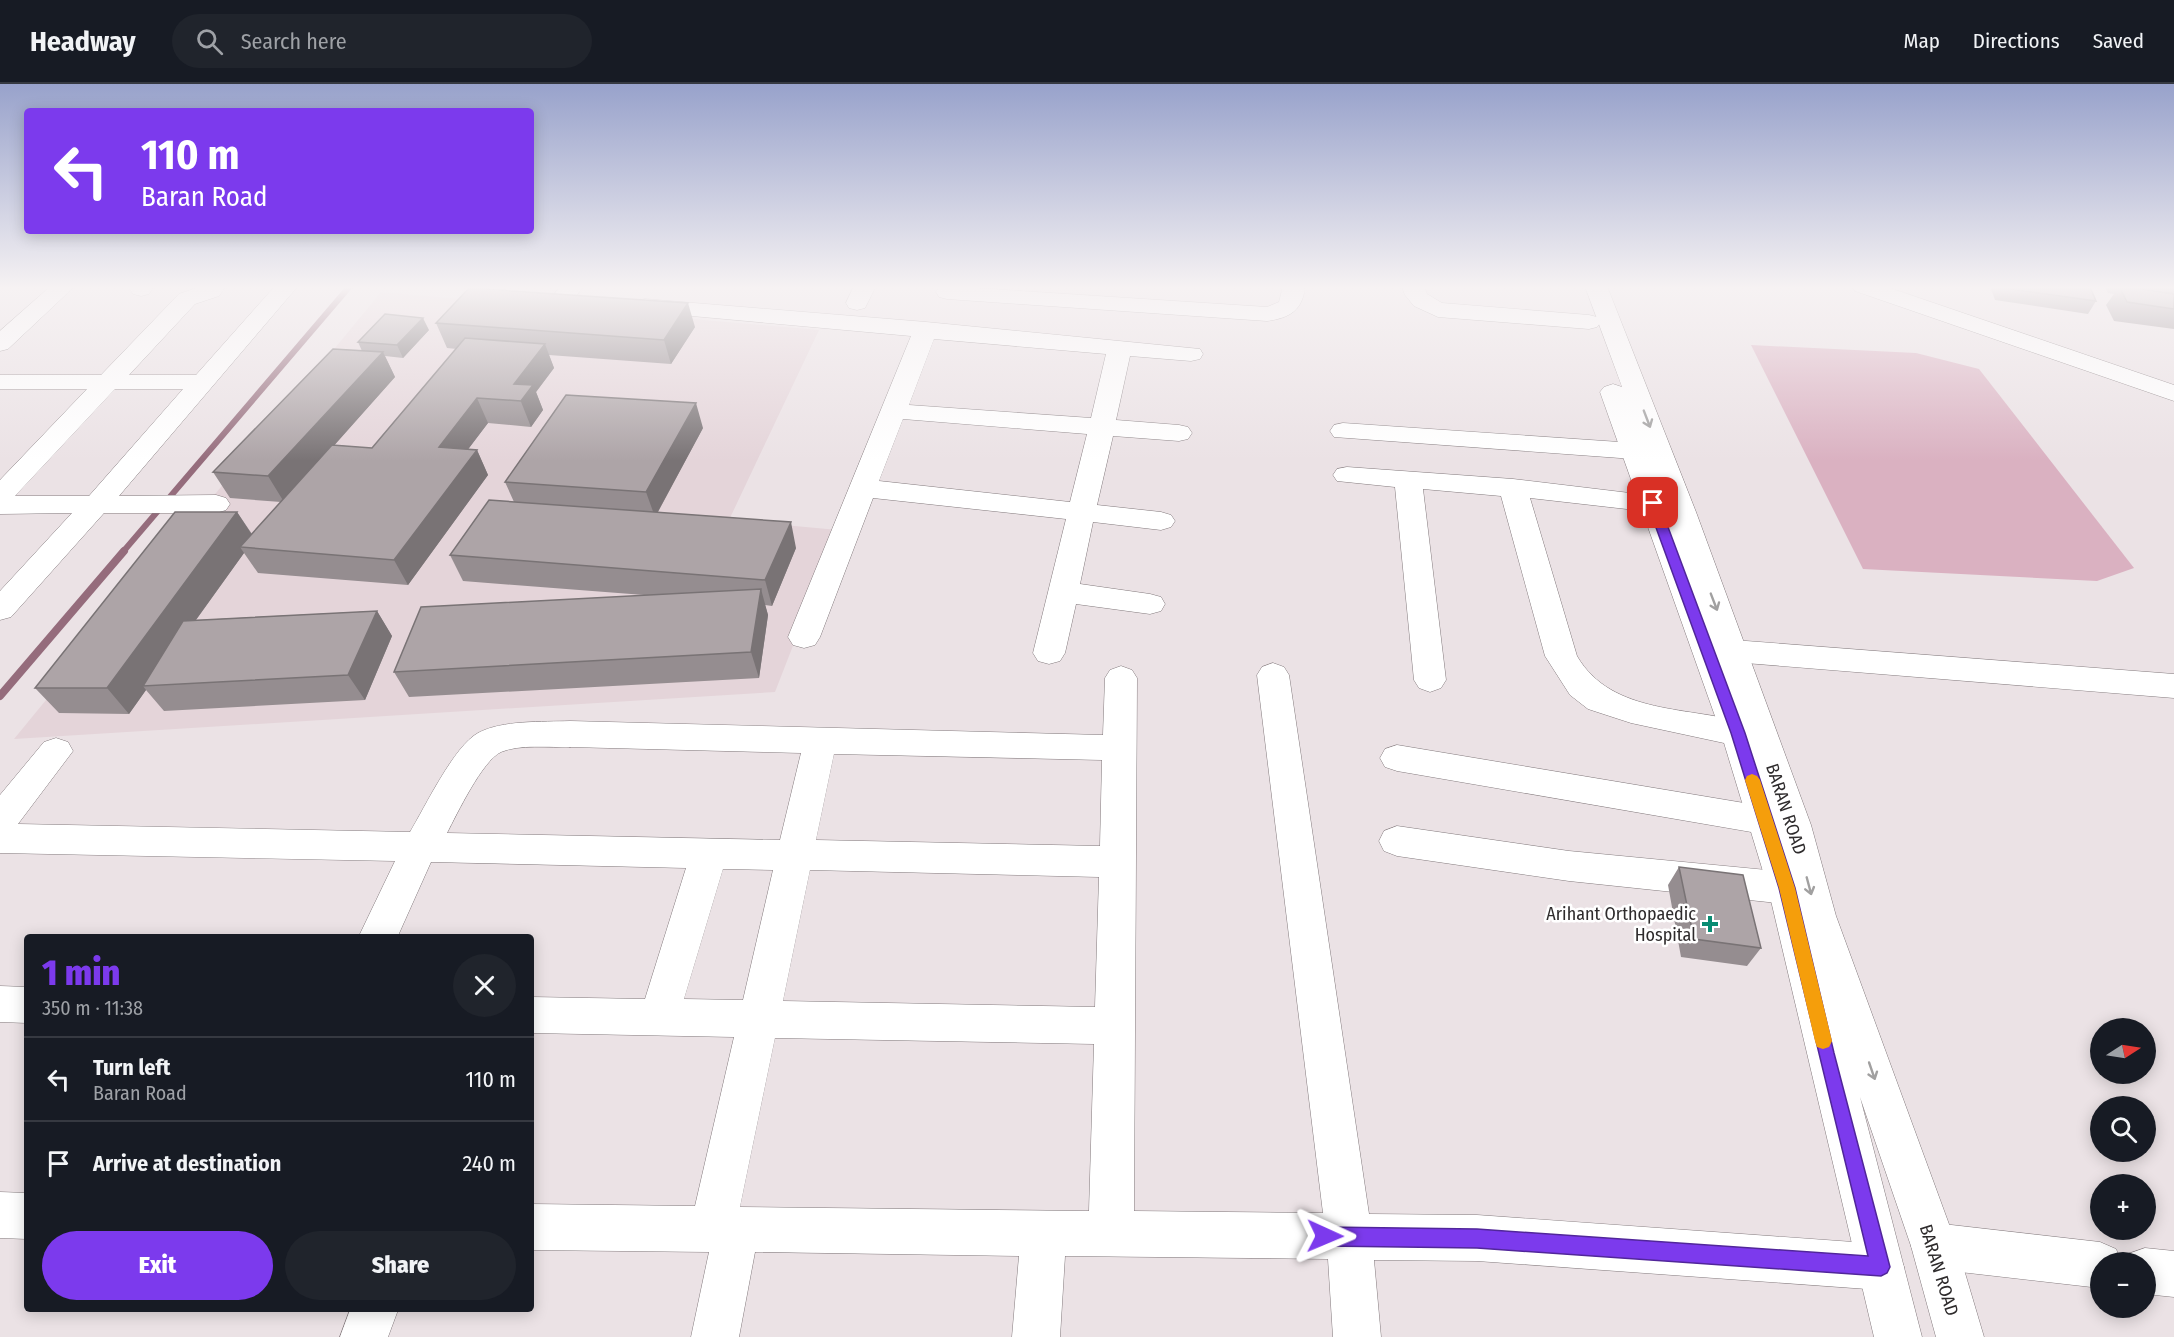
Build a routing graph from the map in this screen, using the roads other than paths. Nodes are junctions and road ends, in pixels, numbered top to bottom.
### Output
1 (145, 344) edge
2 (236, 344) edge
3 (922, 344) edge
4 (1109, 344) edge
5 (1597, 344) edge
6 (1618, 344) edge
7 (2033, 344) edge
8 (2068, 344) edge
9 (1120, 347) junction
10 (1191, 354) dead end
11 (2174, 379) edge
12 (0, 382) edge
13 (111, 382) junction
14 (204, 382) junction
15 (2174, 393) edge
16 (893, 411) junction
17 (1102, 427) junction
18 (1343, 431) dead end
19 (1179, 433) dead end
20 (1634, 451) junction
21 (1347, 475) dead end
22 (1408, 479) junction
23 (863, 488) junction
24 (1513, 488) junction
25 (0, 496) edge
26 (1653, 503) junction
27 (216, 504) dead end
28 (0, 505) edge
29 (96, 505) junction
30 (1082, 511) junction
31 (1161, 520) dead end
32 (1064, 592) junction
33 (5, 599) edge
34 (1150, 604) dead end
35 (804, 637) dead end
36 (1733, 651) junction
37 (1049, 653) dead end
38 (1273, 675) dead end
39 (1121, 678) dead end
40 (1430, 680) dead end
41 (2174, 686) edge
42 (1738, 733) junction
43 (820, 742) junction
44 (1120, 748) junction
45 (56, 751) dead end
46 (1397, 758) dead end
47 (0, 820) edge
48 (1779, 822) junction
49 (0, 838) edge
50 (1397, 841) dead end
51 (420, 847) junction
52 (709, 853) junction
53 (795, 855) junction
54 (1118, 862) junction
55 (1787, 888) junction
56 (379, 934) edge
57 (0, 1004) edge
58 (24, 1005) edge
59 (534, 1015) edge
60 (659, 1017) junction
61 (759, 1019) junction
62 (1115, 1026) junction
63 (0, 1215) edge
64 (24, 1216) edge
65 (534, 1227) edge
66 (724, 1229) junction
67 (1044, 1233) junction
68 (1111, 1234) junction
69 (1348, 1237) junction
70 (1934, 1246) junction
71 (2090, 1264) edge
72 (1881, 1267) junction
73 (2156, 1272) edge
74 (2174, 1274) edge
75 (373, 1312) edge
76 (364, 1337) edge
77 (715, 1337) edge
78 (1036, 1337) edge
79 (1357, 1337) edge
80 (1898, 1337) edge
81 (1959, 1337) edge

1 - 13 street
2 - 14 street
3 - 16 street
4 - 9 street
5 - 20 street, BARAN ROAD
6 -> 36 street, BARAN ROAD
7 - 15 street
8 - 11 street
9 - 10 street
9 - 17 street
12 - 13 street
13 - 14 street
13 - 25 street
14 - 29 street
16 - 17 street
16 - 23 street
17 - 19 street
17 - 30 street
18 - 20 street
20 - 26 street, BARAN ROAD
21 - 22 street
22 - 24 street
22 - 40 street
23 - 30 street
23 - 35 street
24 - 26 street
24 - 42 street
26 - 42 street, BARAN ROAD
27 - 29 street
28 - 29 street
29 - 33 street
30 - 31 street
30 - 32 street
32 - 34 street
32 - 37 street
36 - 41 street
36 - 48 street, BARAN ROAD
38 - 69 street
39 - 44 street
42 - 48 street, BARAN ROAD
43 - 44 street
43 - 51 street
43 - 53 street
44 - 54 street
45 - 47 street
46 - 48 street
48 - 55 street, BARAN ROAD
48 -> 70 street, BARAN ROAD
49 - 51 street
50 - 55 street
51 - 52 street
51 - 56 street
52 - 53 street
52 - 60 street
53 - 54 street
53 - 61 street
54 - 62 street
55 - 72 street, BARAN ROAD
57 - 58 street
59 - 60 street
60 - 61 street
61 - 62 street
61 - 66 street
62 - 68 street
63 - 64 street
65 - 66 street
66 - 67 street
66 - 77 street
67 - 68 street
67 - 78 street
68 - 69 street
69 - 72 street
69 - 79 street
70 - 71 street
70 - 81 street, BARAN ROAD
72 - 80 street, BARAN ROAD
73 - 74 street
75 - 76 street

